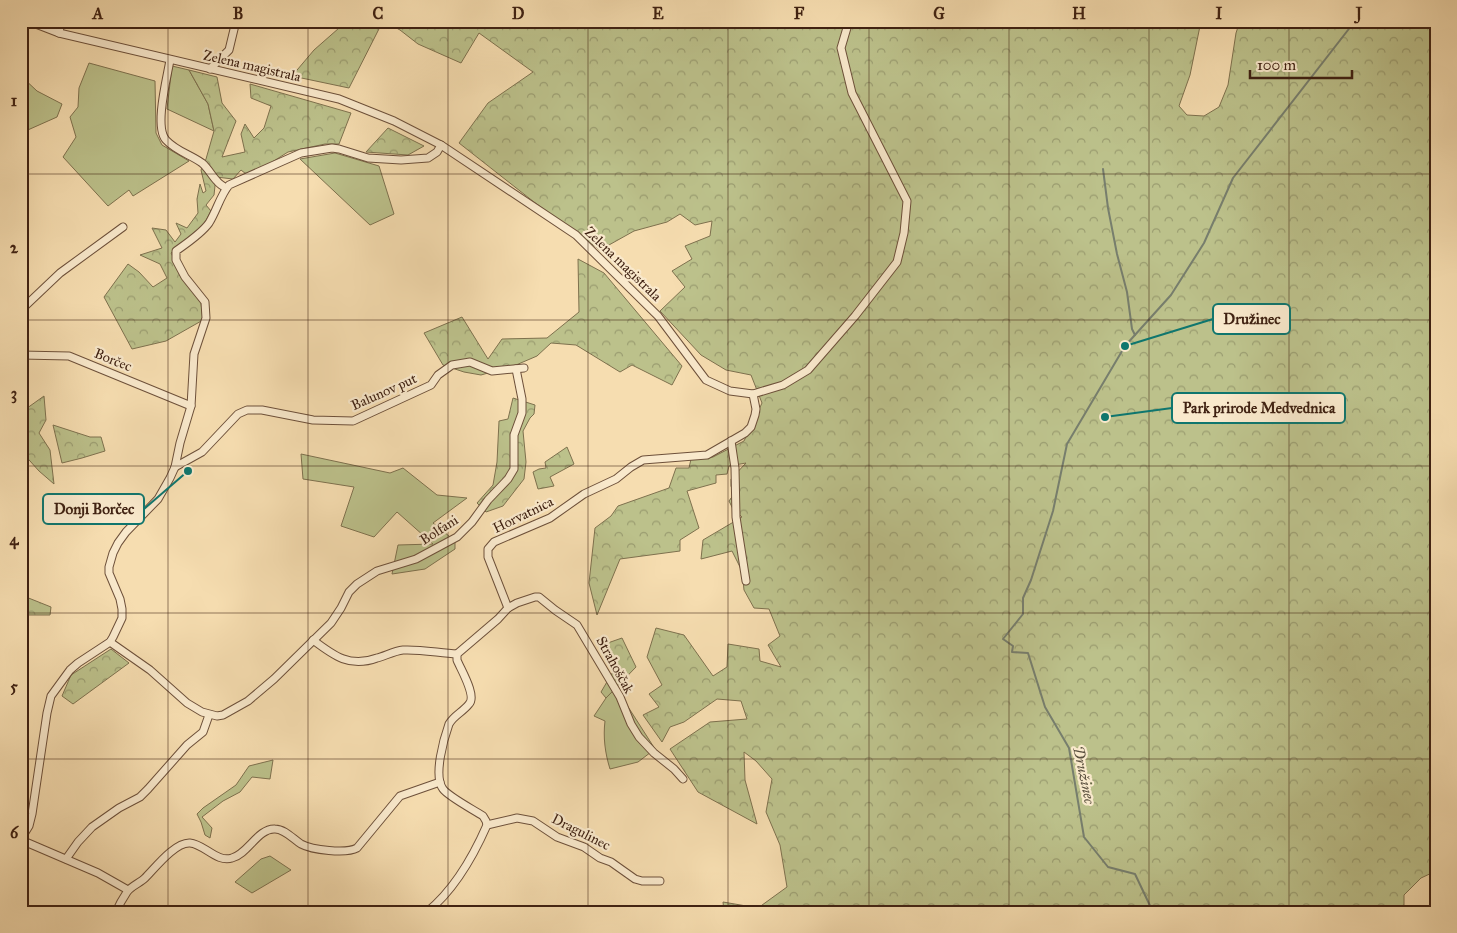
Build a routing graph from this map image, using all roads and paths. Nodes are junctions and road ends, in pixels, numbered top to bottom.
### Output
1 (28, 21) edge
2 (61, 21) edge
3 (236, 21) edge
4 (849, 21) edge
5 (58, 34) junction
6 (170, 60) junction
7 (210, 69) junction
8 (441, 145) junction
9 (226, 188) junction
10 (123, 227) dead end
11 (21, 310) edge
12 (21, 355) edge
13 (520, 368) joint
14 (753, 394) junction
15 (191, 406) junction
16 (731, 441) junction
17 (175, 467) junction
18 (746, 581) dead end
19 (508, 608) junction
20 (313, 640) junction
21 (110, 642) junction
22 (457, 654) junction
23 (210, 715) junction
24 (683, 779) dead end
25 (440, 782) junction
26 (487, 825) junction
27 (21, 840) edge
28 (66, 859) junction
29 (660, 881) dead end
30 (128, 890) junction
31 (116, 912) edge
32 (427, 912) edge

1 - 5 street, Zelena magistrala
2 - 5 street
3 - 7 street
4 - 14 street, Zelena magistrala
5 - 6 street, Zelena magistrala
6 - 7 street, Zelena magistrala
6 - 9 street
7 - 8 street, Zelena magistrala
8 - 9 street
8 - 14 street, Zelena magistrala
9 - 15 street
10 - 11 street
12 - 15 street, Borčec
13 - 17 street, Balunov put
13 - 20 street, Bolfani
14 - 16 street, Horvatnica
15 - 17 street
16 - 18 street
16 - 19 street, Horvatnica
17 - 21 street
19 - 22 street
19 - 24 street, Strahoščak
20 - 22 street
20 - 23 street, Bolfani
21 - 23 street
21 - 27 street
22 - 25 street
23 - 28 street
25 - 26 street
25 - 30 street
26 - 29 street, Dragulinec
26 - 32 street
27 - 28 street
28 - 30 street
30 - 31 street

